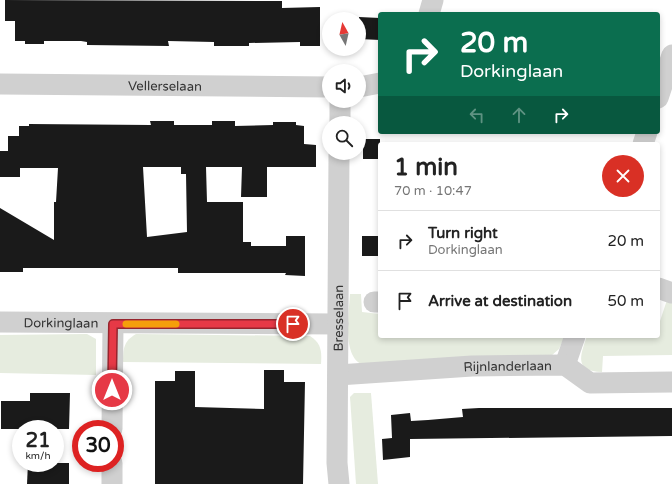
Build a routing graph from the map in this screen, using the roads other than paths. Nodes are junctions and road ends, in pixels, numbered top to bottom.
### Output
1 (434, 0) edge
2 (430, 12) edge
3 (672, 55) edge
4 (378, 83) edge
5 (0, 84) edge
6 (366, 86) edge
7 (322, 87) edge
8 (664, 93) edge
9 (339, 160) edge
10 (660, 289) edge
11 (672, 293) edge
12 (0, 322) edge
13 (113, 324) junction
14 (338, 324) junction
15 (575, 338) edge
16 (565, 365) junction
17 (338, 375) junction
18 (672, 382) edge
19 (112, 420) edge
20 (112, 472) edge
21 (112, 484) edge
22 (339, 484) edge

1 - 2 street
3 - 8 street
4 - 6 street
5 - 7 street, Vellerselaan
9 - 14 street, Bresselaan
10 - 11 street
12 - 13 street, Dorkinglaan
13 - 14 street, Dorkinglaan
13 - 19 street
14 - 17 street, Bresselaan
15 - 16 street
16 - 17 street, Rijnlanderlaan
16 - 18 street, Rijnlanderlaan
17 - 22 street, Bresselaan
20 - 21 street

